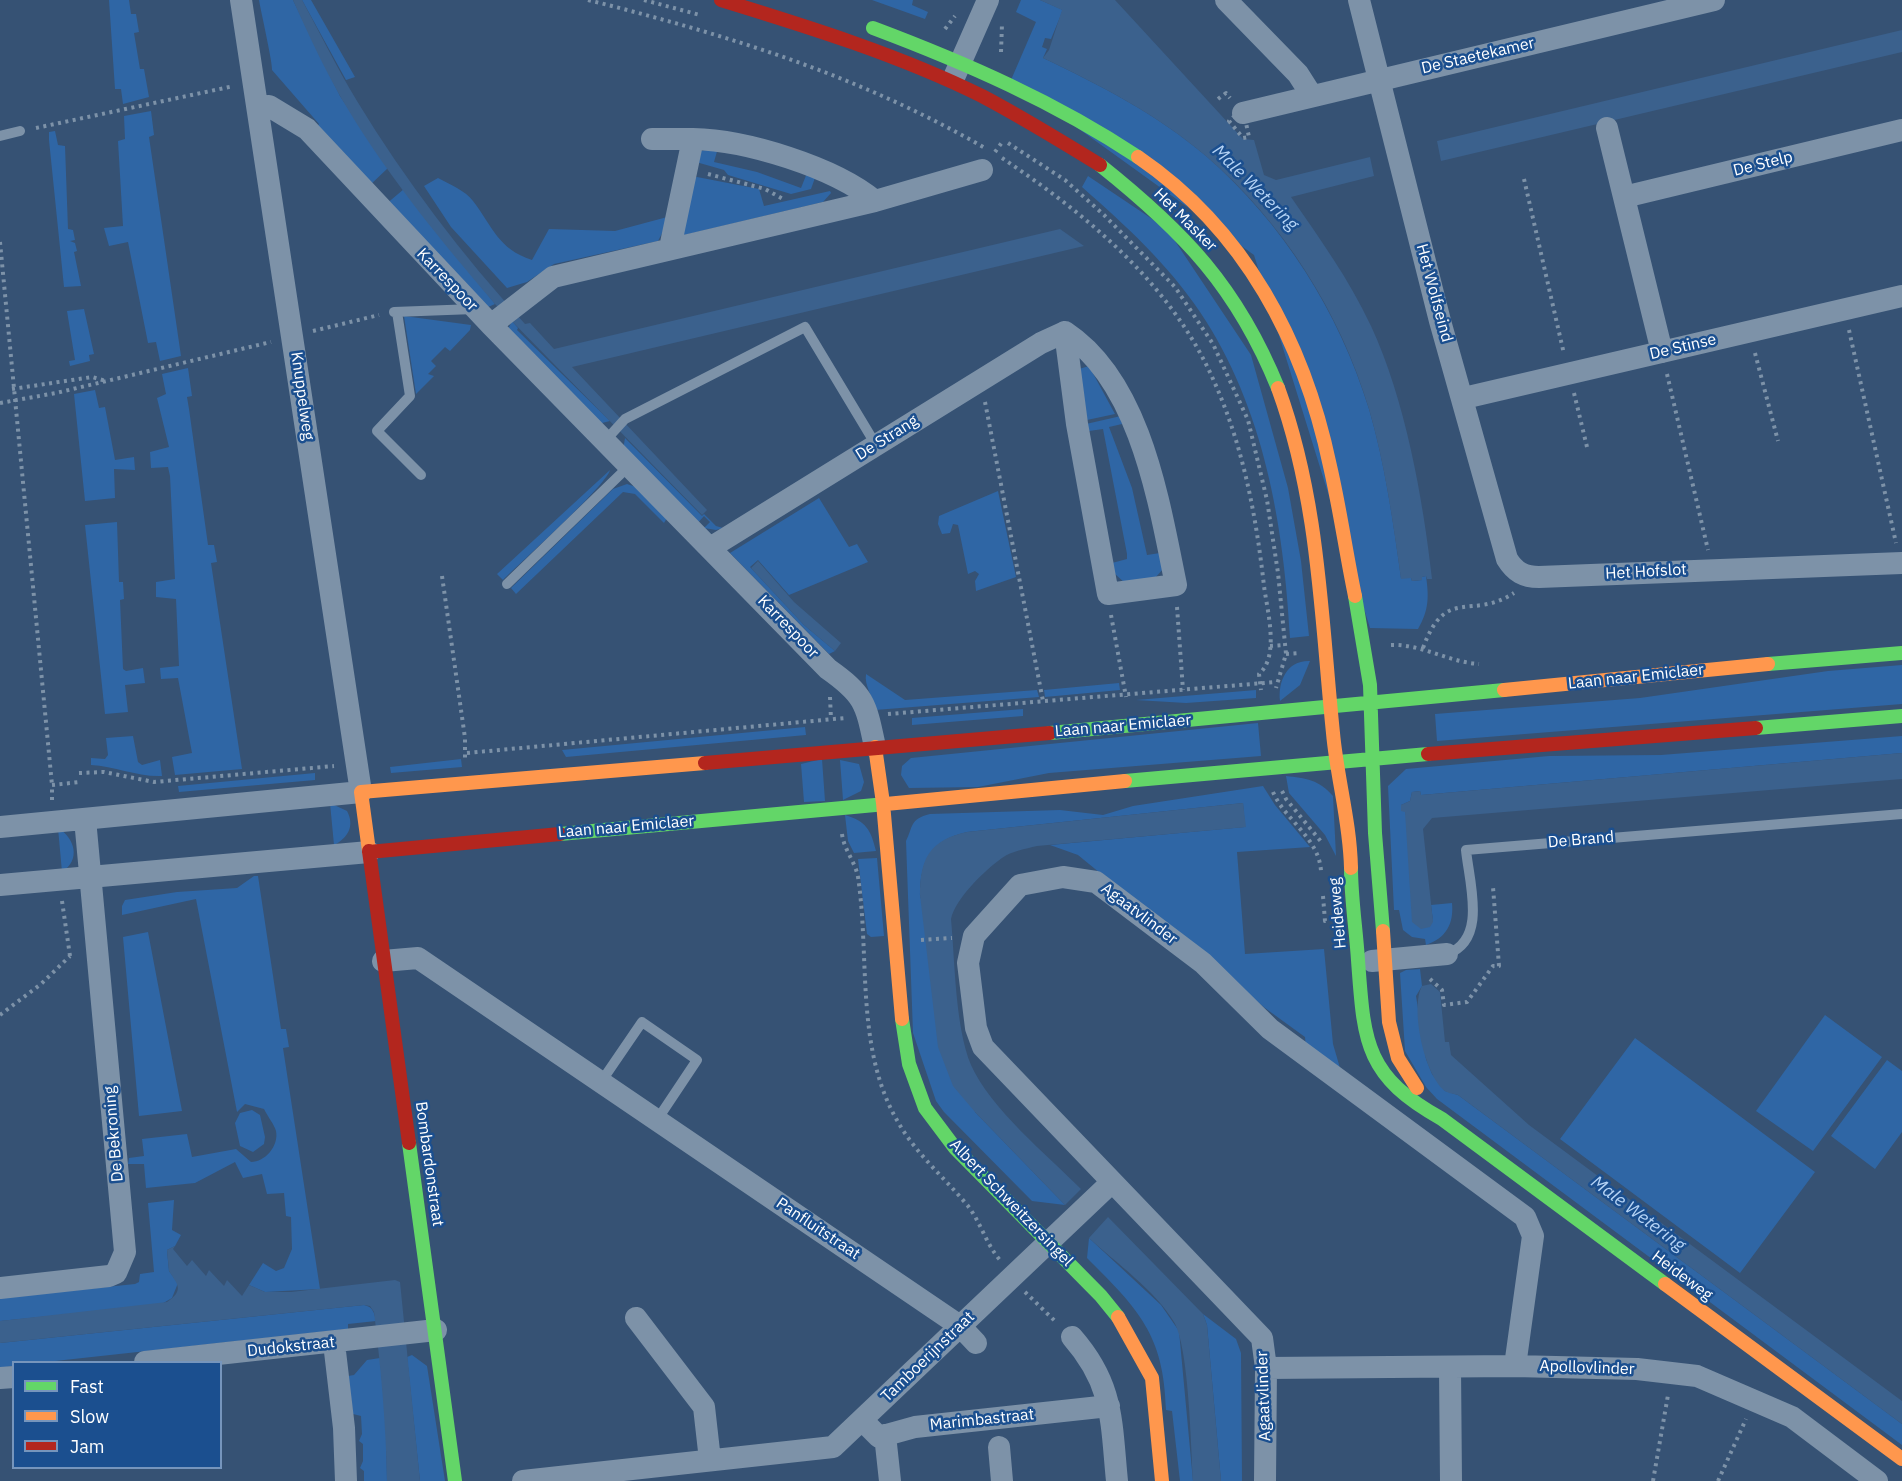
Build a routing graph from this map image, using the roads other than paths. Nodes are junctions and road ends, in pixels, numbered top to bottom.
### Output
1 (241, 0) edge
2 (721, 0) edge
3 (988, 0) edge
4 (1226, 0) edge
5 (1359, 0) edge
6 (1714, 0) edge
7 (859, 23) dead end
8 (956, 73) junction
9 (1378, 80) junction
10 (1312, 96) junction
11 (258, 107) junction
12 (1243, 113) dead end
13 (1607, 129) dead end
14 (1902, 130) edge
15 (20, 131) dead end
16 (0, 136) edge
17 (652, 139) dead end
18 (693, 139) junction
19 (982, 170) dead end
20 (1624, 197) junction
21 (874, 201) junction
22 (670, 248) junction
23 (1902, 296) edge
24 (475, 309) junction
25 (502, 316) junction
26 (1065, 332) junction
27 (1662, 352) junction
28 (1464, 398) junction
29 (605, 441) junction
30 (876, 445) junction
31 (629, 466) junction
32 (421, 475) dead end
33 (710, 548) junction
34 (1901, 563) edge
35 (1526, 577) joint
36 (507, 584) dead end
37 (1902, 653) edge
38 (1371, 704) junction
39 (1330, 707) junction
40 (1902, 716) edge
41 (875, 747) junction
42 (1373, 759) junction
43 (1336, 761) junction
44 (361, 792) junction
45 (883, 803) junction
46 (1902, 814) edge
47 (85, 819) junction
48 (0, 827) edge
49 (369, 852) junction
50 (90, 877) junction
51 (0, 885) edge
52 (1448, 954) joint
53 (1386, 960) junction
54 (383, 961) junction
55 (1359, 963) junction
56 (601, 1082) junction
57 (1442, 1119) junction
58 (657, 1120) junction
59 (1112, 1182) junction
60 (1049, 1243) junction
61 (0, 1288) edge
62 (636, 1318) dead end
63 (960, 1326) junction
64 (436, 1330) junction
65 (1072, 1337) dead end
66 (334, 1343) junction
67 (976, 1343) dead end
68 (155, 1361) edge
69 (1515, 1366) junction
70 (1450, 1367) junction
71 (1266, 1368) junction
72 (1109, 1406) junction
73 (863, 1421) junction
74 (885, 1436) junction
75 (999, 1447) dead end
76 (1902, 1459) edge
77 (711, 1460) junction
78 (346, 1481) edge
79 (456, 1481) edge
80 (523, 1481) edge
81 (890, 1481) edge
82 (1002, 1481) edge
83 (1117, 1481) edge
84 (1162, 1481) edge
85 (1265, 1481) edge
86 (1451, 1481) edge
87 (1877, 1481) edge

1 - 11 street, Knuppelweg
2 - 8 street, Het Masker
3 - 8 street
4 - 10 street
5 - 9 street, Het Wolfseind
6 - 9 street, De Staetekamer
7 - 8 street, Het Masker
8 - 38 street, Het Masker
8 - 39 street, Het Masker
9 - 10 street, De Staetekamer
9 - 28 street, Het Wolfseind
10 - 12 street, De Staetekamer
11 - 24 street, Karrespoor
11 - 44 street, Knuppelweg
13 - 20 street
14 - 20 street, De Stelp
15 - 16 lane
17 - 18 street
18 - 21 street
18 - 22 street
19 - 21 street
20 - 27 street
21 - 22 street
22 - 25 street
23 - 27 street, De Stinse
24 - 25 street, Karrespoor
24 - 32 lane
25 - 29 street, Karrespoor
26 - 26 street
26 - 30 street, De Strang
27 - 28 street, De Stinse
28 - 35 street, Het Wolfseind
29 - 30 lane
29 - 31 street, Karrespoor
30 - 33 street, De Strang
31 - 33 street, Karrespoor
31 - 36 lane
33 - 41 street, Karrespoor
34 - 35 street, Het Hofslot
37 - 38 street, Laan naar Emiclaer
38 - 39 street, Laan naar Emiclaer
38 - 42 street
39 - 41 street, Laan naar Emiclaer
39 - 43 street, Heideweg
40 - 42 street, Laan naar Emiclaer
41 - 44 street, Laan naar Emiclaer
41 - 45 street
42 - 43 street, Laan naar Emiclaer
42 - 53 street, Heideweg
43 - 45 street, Laan naar Emiclaer
43 - 55 street, Heideweg
44 - 47 street, Laan naar Emiclaer
44 - 49 street
45 - 49 street, Laan naar Emiclaer
45 - 60 street, Albert Schweitzersingel
46 - 52 lane, De Brand
47 - 48 street, Laan naar Emiclaer
47 - 50 street
49 - 50 street, Laan naar Emiclaer
49 - 54 street, Bombardonstraat
50 - 51 street, Laan naar Emiclaer
50 - 61 street, De Bekroning
52 - 53 street, De Brand
53 - 55 street, De Brand
53 - 57 street, Heideweg
54 - 56 street, Panfluitstraat
54 - 64 street, Bombardonstraat
55 - 57 street, Heideweg
56 - 58 street, Panfluitstraat
56 - 58 lane
57 - 76 street, Heideweg
58 - 63 street, Panfluitstraat
59 - 60 street, Tamboerijnstraat
59 - 69 street, Agaatvlinder
59 - 71 street, Agaatvlinder
60 - 63 street, Tamboerijnstraat
60 - 84 street, Albert Schweitzersingel
62 - 77 street
63 - 67 street, Panfluitstraat
63 - 73 street, Tamboerijnstraat
64 - 66 street, Dudokstraat
64 - 79 street, Bombardonstraat
65 - 72 street
66 - 68 street, Dudokstraat
66 - 78 street
69 - 70 street, Apollovlinder
69 - 87 street, Apollovlinder
70 - 71 street, Apollovlinder
70 - 86 street
71 - 85 street, Agaatvlinder
72 - 74 street, Marimbastraat
72 - 83 street
73 - 74 street
73 - 77 street, Tamboerijnstraat
74 - 81 street
75 - 82 street
77 - 80 street, Tamboerijnstraat

